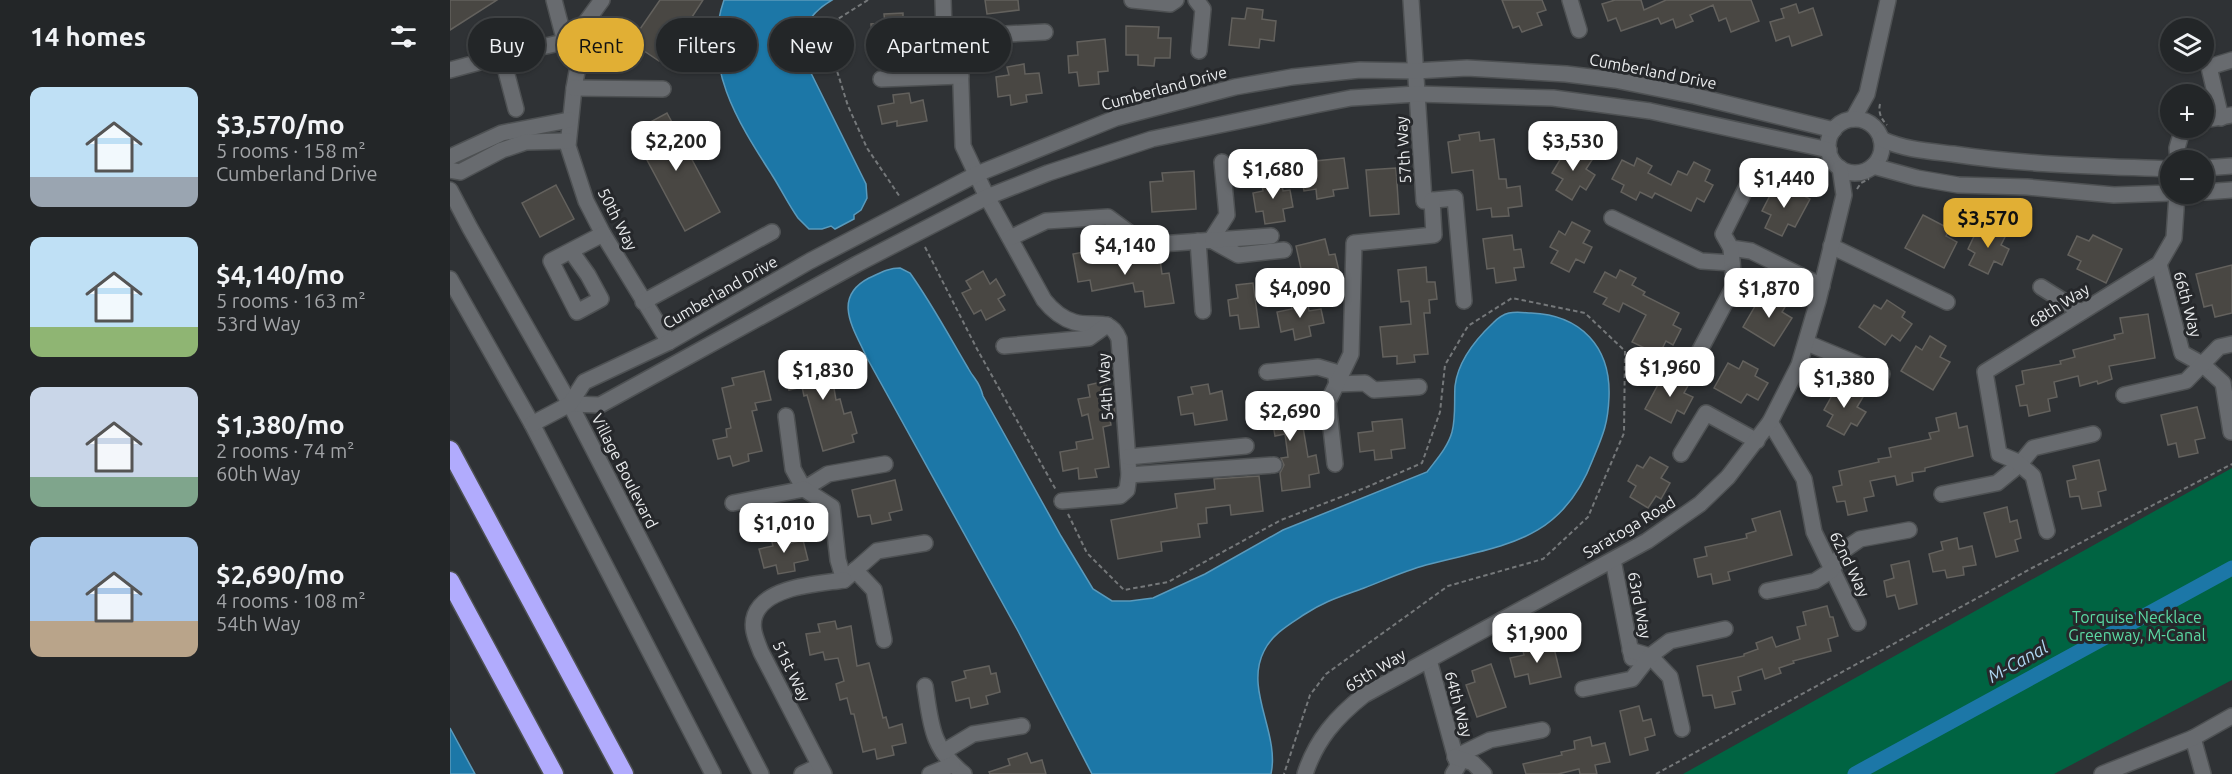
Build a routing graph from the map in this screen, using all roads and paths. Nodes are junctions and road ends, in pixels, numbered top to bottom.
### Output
1 (554, 0) edge
2 (602, 0) edge
3 (868, 0) edge
4 (943, 0) edge
5 (1132, 0) edge
6 (1176, 0) edge
7 (1196, 0) edge
8 (1411, 0) edge
9 (1570, 0) edge
10 (1888, 0) edge
11 (559, 18) edge
12 (589, 18) edge
13 (944, 18) edge
14 (1579, 30) dead end
15 (1045, 32) dead end
16 (1011, 34) edge
17 (1199, 51) dead end
18 (2232, 60) edge
19 (468, 65) edge
20 (450, 70) edge
21 (1415, 71) junction
22 (506, 72) edge
23 (577, 72) edge
24 (961, 72) edge
25 (961, 76) junction
26 (881, 79) dead end
27 (574, 88) junction
28 (663, 89) dead end
29 (1417, 94) junction
30 (1867, 94) junction
31 (516, 109) dead end
32 (2226, 116) edge
33 (1853, 119) junction
34 (569, 120) junction
35 (1834, 130) junction
36 (1878, 132) junction
37 (568, 141) junction
38 (1829, 150) junction
39 (450, 158) edge
40 (1222, 162) dead end
41 (2232, 166) edge
42 (2214, 167) edge
43 (1840, 168) junction
44 (1868, 169) junction
45 (2160, 169) edge
46 (450, 170) edge
47 (1750, 180) dead end
48 (982, 185) junction
49 (450, 189) edge
50 (2232, 190) edge
51 (2214, 191) edge
52 (2160, 193) edge
53 (1844, 195) junction
54 (900, 196) dead end
55 (1432, 200) junction
56 (2176, 204) edge
57 (1612, 218) dead end
58 (772, 232) dead end
59 (603, 234) junction
60 (1271, 236) dead end
61 (1010, 238) junction
62 (1205, 240) junction
63 (924, 246) dead end
64 (1831, 246) junction
65 (1284, 250) dead end
66 (571, 251) dead end
67 (1731, 255) junction
68 (2159, 264) junction
69 (450, 279) edge
70 (1822, 285) junction
71 (2041, 287) dead end
72 (1464, 301) dead end
73 (643, 302) junction
74 (1947, 302) dead end
75 (1203, 311) dead end
76 (2081, 312) junction
77 (1107, 325) junction
78 (669, 342) junction
79 (1807, 343) junction
80 (2232, 344) edge
81 (1004, 346) dead end
82 (2202, 364) junction
83 (1691, 368) dead end
84 (1267, 372) dead end
85 (1882, 374) dead end
86 (1337, 384) junction
87 (1419, 387) dead end
88 (2124, 395) dead end
89 (570, 404) junction
90 (786, 416) dead end
91 (1770, 422) junction
92 (532, 424) junction
93 (2231, 432) edge
94 (2093, 434) dead end
95 (1757, 441) junction
96 (1246, 446) dead end
97 (450, 450) edge
98 (1682, 454) dead end
99 (1128, 457) junction
100 (885, 464) dead end
101 (1335, 464) dead end
102 (2232, 464) edge
103 (1274, 465) dead end
104 (2019, 465) junction
105 (1129, 476) junction
106 (804, 489) junction
107 (1942, 494) dead end
108 (1062, 501) junction
109 (734, 504) dead end
110 (1910, 530) dead end
111 (2047, 531) dead end
112 (925, 543) dead end
113 (1612, 560) junction
114 (1833, 570) junction
115 (850, 575) junction
116 (450, 581) edge
117 (1767, 591) dead end
118 (1858, 623) dead end
119 (1725, 629) dead end
120 (884, 640) dead end
121 (1650, 656) junction
122 (1429, 660) junction
123 (925, 686) dead end
124 (1582, 689) dead end
125 (2232, 716) edge
126 (1022, 726) dead end
127 (1682, 729) dead end
128 (1542, 730) dead end
129 (2193, 738) junction
130 (1455, 757) junction
131 (953, 764) edge
132 (821, 770) edge
133 (554, 774) edge
134 (624, 774) edge
135 (713, 774) edge
136 (761, 774) edge
137 (802, 774) edge
138 (930, 774) edge
139 (1284, 774) edge
140 (1305, 774) edge
141 (1453, 774) edge
142 (1484, 774) edge
143 (1656, 774) edge
144 (2102, 774) edge
145 (2203, 774) edge

1 - 11 street
2 - 12 street, 50th Way
3 - 54 path
4 - 13 street
5 - 6 street
7 - 17 street
8 - 21 street, 57th Way
9 - 14 street
10 - 30 street
15 - 16 street
18 - 32 street
19 - 20 street
21 - 29 street, 57th Way
21 - 35 street, Cumberland Drive
21 - 48 street, Cumberland Drive
22 - 31 street
23 - 27 street, 50th Way
24 - 25 street
25 - 26 street
25 - 48 street
27 - 28 street
27 - 34 street, 50th Way
29 - 38 street, Cumberland Drive
29 - 48 street, Cumberland Drive
29 - 55 street, 57th Way
30 - 33 street
30 - 36 street
33 - 35 street
33 - 36 street
34 - 37 street, 50th Way
34 - 39 street
35 - 38 street
36 - 44 street
36 - 45 street
37 - 46 street
37 - 59 street, 50th Way
38 - 43 street
40 - 62 street
41 - 42 street
43 - 44 street
43 - 53 street, Saratoga Road
44 - 52 street
44 - 53 street, Saratoga Road
47 - 67 street
48 - 61 street
48 - 78 street, Cumberland Drive
48 - 89 street, Cumberland Drive
49 - 89 street, Village Boulevard
50 - 51 street
53 - 64 street, Saratoga Road
55 - 72 street, 57th Way
55 - 86 street
56 - 68 street, 68th Way
57 - 67 street
58 - 73 street
59 - 66 street
59 - 73 street, 50th Way
60 - 62 street
61 - 62 street
61 - 77 street
62 - 65 street
62 - 75 street
63 - 108 path
64 - 70 street, Saratoga Road
64 - 74 street
67 - 70 street
67 - 83 street
68 - 76 street, 68th Way
68 - 82 street, 66th Way
69 - 92 street
70 - 79 street, Saratoga Road
71 - 76 street
73 - 78 street, 50th Way
76 - 104 street, 68th Way
77 - 81 street
77 - 99 street, 54th Way
78 - 89 street, Cumberland Drive
79 - 85 street
79 - 91 street, Saratoga Road
80 - 82 street
82 - 88 street
82 - 93 street
84 - 86 street
86 - 87 street
86 - 101 street
89 - 92 street, Cumberland Drive
89 - 136 street, Village Boulevard
90 - 106 street
91 - 95 street, Saratoga Road
91 - 114 street, 62nd Way
92 - 135 street
94 - 104 street
95 - 98 street
95 - 113 street, Saratoga Road
96 - 99 street
97 - 134 highway
99 - 105 street, 54th Way
100 - 106 street
102 - 143 path
103 - 105 street
104 - 107 street
104 - 111 street
105 - 108 street
106 - 109 street
106 - 115 street
108 - 139 path
110 - 114 street
112 - 115 street
113 - 121 street, 63rd Way
113 - 122 street, Saratoga Road
114 - 117 street
114 - 118 street, 62nd Way
115 - 120 street
115 - 132 street, 51st Way
116 - 133 highway
119 - 121 street
121 - 124 street
121 - 127 street
122 - 130 street, 64th Way
122 - 140 street, 65th Way
123 - 131 street
125 - 129 street
126 - 131 street
128 - 130 street
129 - 144 street
129 - 145 street
130 - 141 street
130 - 142 street
131 - 138 street
132 - 137 street, 51st Way

